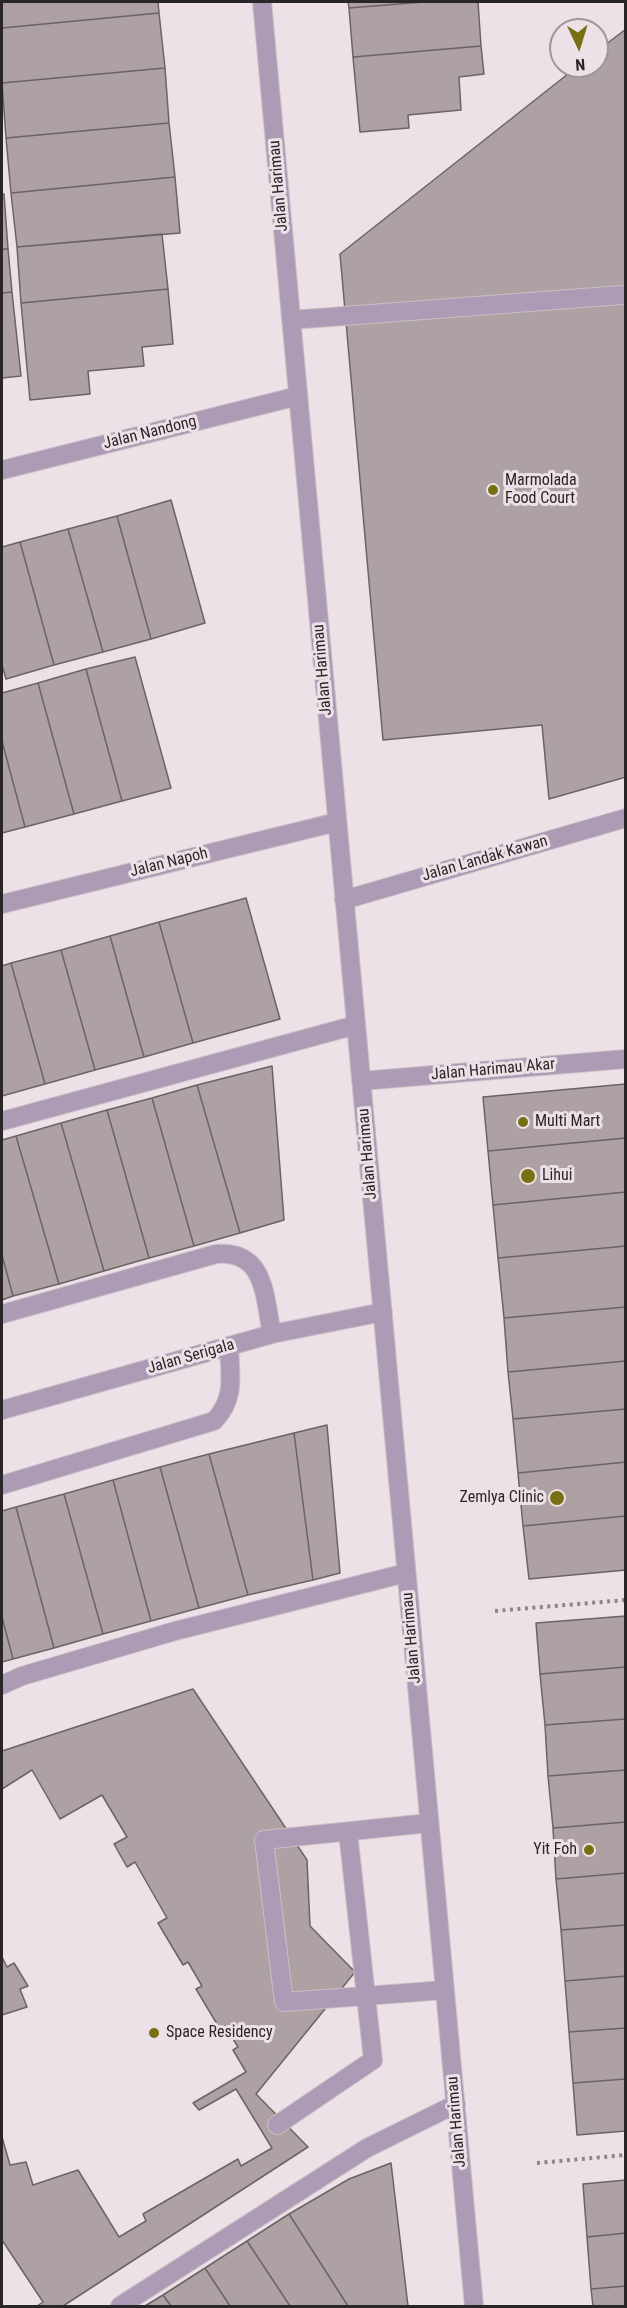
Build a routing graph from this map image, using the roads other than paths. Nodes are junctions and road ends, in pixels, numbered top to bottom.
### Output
1 (262, 2) edge
2 (622, 295) dead end
3 (291, 320) junction
4 (298, 396) junction
5 (2, 471) edge
6 (626, 818) edge
7 (337, 822) junction
8 (344, 900) junction
9 (2, 904) edge
10 (356, 1025) junction
11 (626, 1059) edge
12 (361, 1081) junction
13 (2, 1122) edge
14 (383, 1312) junction
15 (2, 1314) edge
16 (272, 1334) junction
17 (229, 1346) junction
18 (2, 1410) edge
19 (2, 1485) edge
20 (406, 1573) junction
21 (2, 1685) edge
22 (429, 1823) junction
23 (348, 1832) junction
24 (445, 1990) junction
25 (365, 1995) junction
26 (456, 2104) junction
27 (277, 2125) dead end
28 (120, 2307) edge
29 (474, 2307) edge

1 - 3 street, Jalan Harimau
2 - 3 street
3 - 4 street, Jalan Harimau
4 - 5 street, Jalan Nandong
4 - 7 street, Jalan Harimau
6 - 8 street, Jalan Landak Kawan
7 - 8 street, Jalan Harimau
7 - 9 street, Jalan Napoh
8 - 10 street, Jalan Harimau
10 - 12 street, Jalan Harimau
10 - 13 street
11 - 12 street, Jalan Harimau Akar
12 - 14 street, Jalan Harimau
14 - 16 street, Jalan Serigala
14 - 20 street, Jalan Harimau
15 - 16 street
16 - 17 street, Jalan Serigala
17 - 18 street, Jalan Serigala
17 - 19 street
20 - 21 street
20 - 22 street, Jalan Harimau
22 - 23 street
22 - 24 street, Jalan Harimau
23 - 25 street
23 - 25 street
24 - 25 street
24 - 26 street, Jalan Harimau
25 - 27 street
26 - 28 street
26 - 29 street, Jalan Harimau

